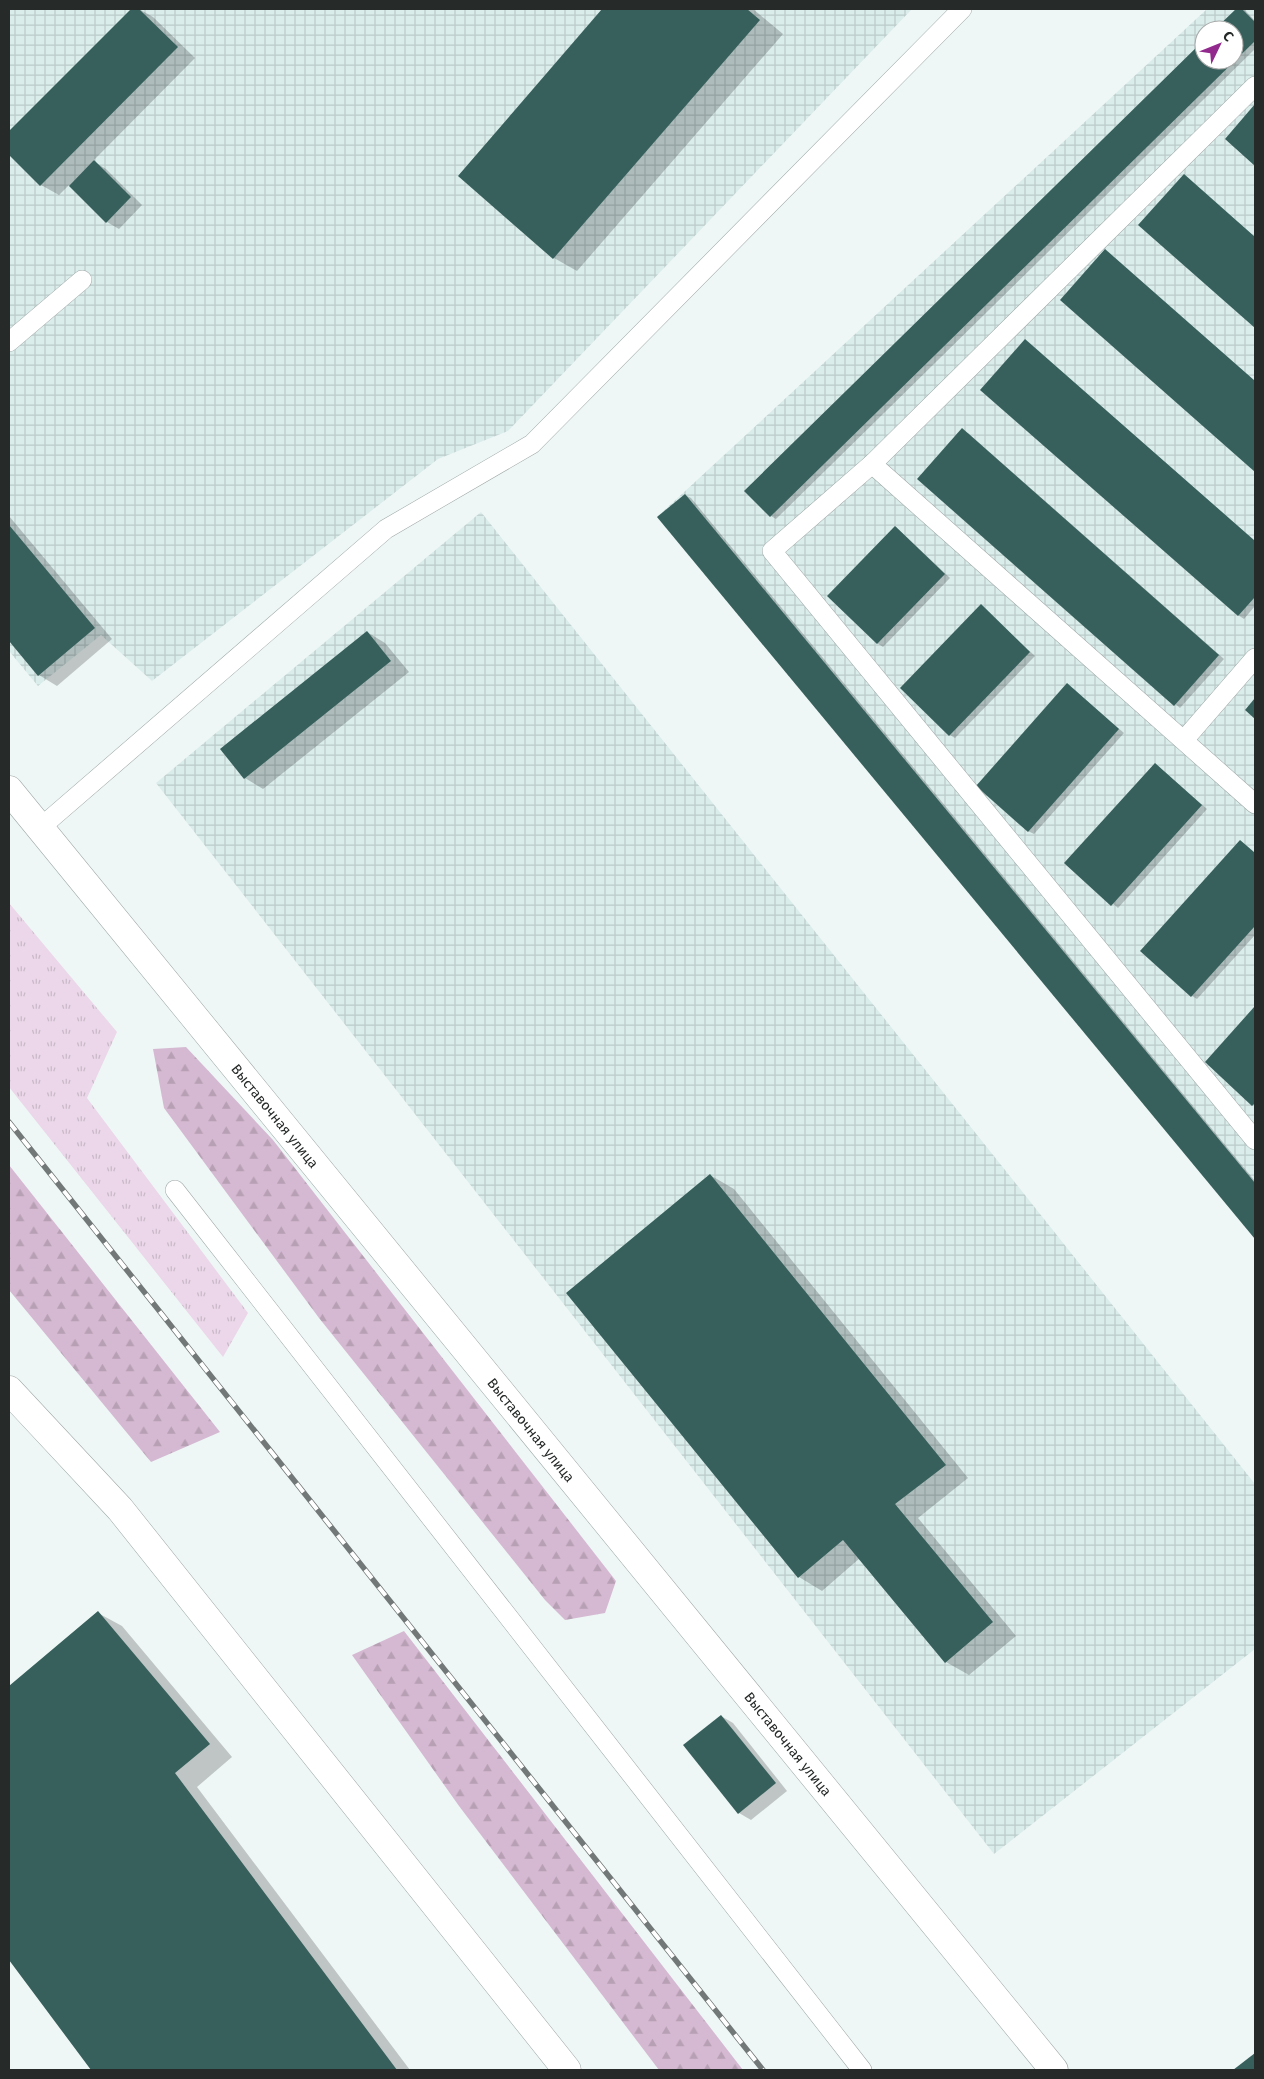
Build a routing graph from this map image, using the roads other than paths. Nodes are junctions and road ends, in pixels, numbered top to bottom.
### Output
1 (962, 9) edge
2 (1255, 86) edge
3 (82, 280) dead end
4 (9, 342) edge
5 (872, 464) junction
6 (1255, 658) edge
7 (1184, 740) junction
8 (9, 790) edge
9 (1255, 804) edge
10 (40, 828) junction
11 (1255, 1140) edge
12 (175, 1190) dead end
13 (9, 1390) edge
14 (568, 2070) edge
15 (862, 2070) edge
16 (1054, 2070) edge

1 - 10 lane
2 - 5 lane
3 - 4 lane
5 - 7 lane
5 - 11 lane
6 - 7 lane
7 - 9 lane
8 - 10 street, Выставочная улица
10 - 16 street, Выставочная улица
12 - 15 lane
13 - 14 street

